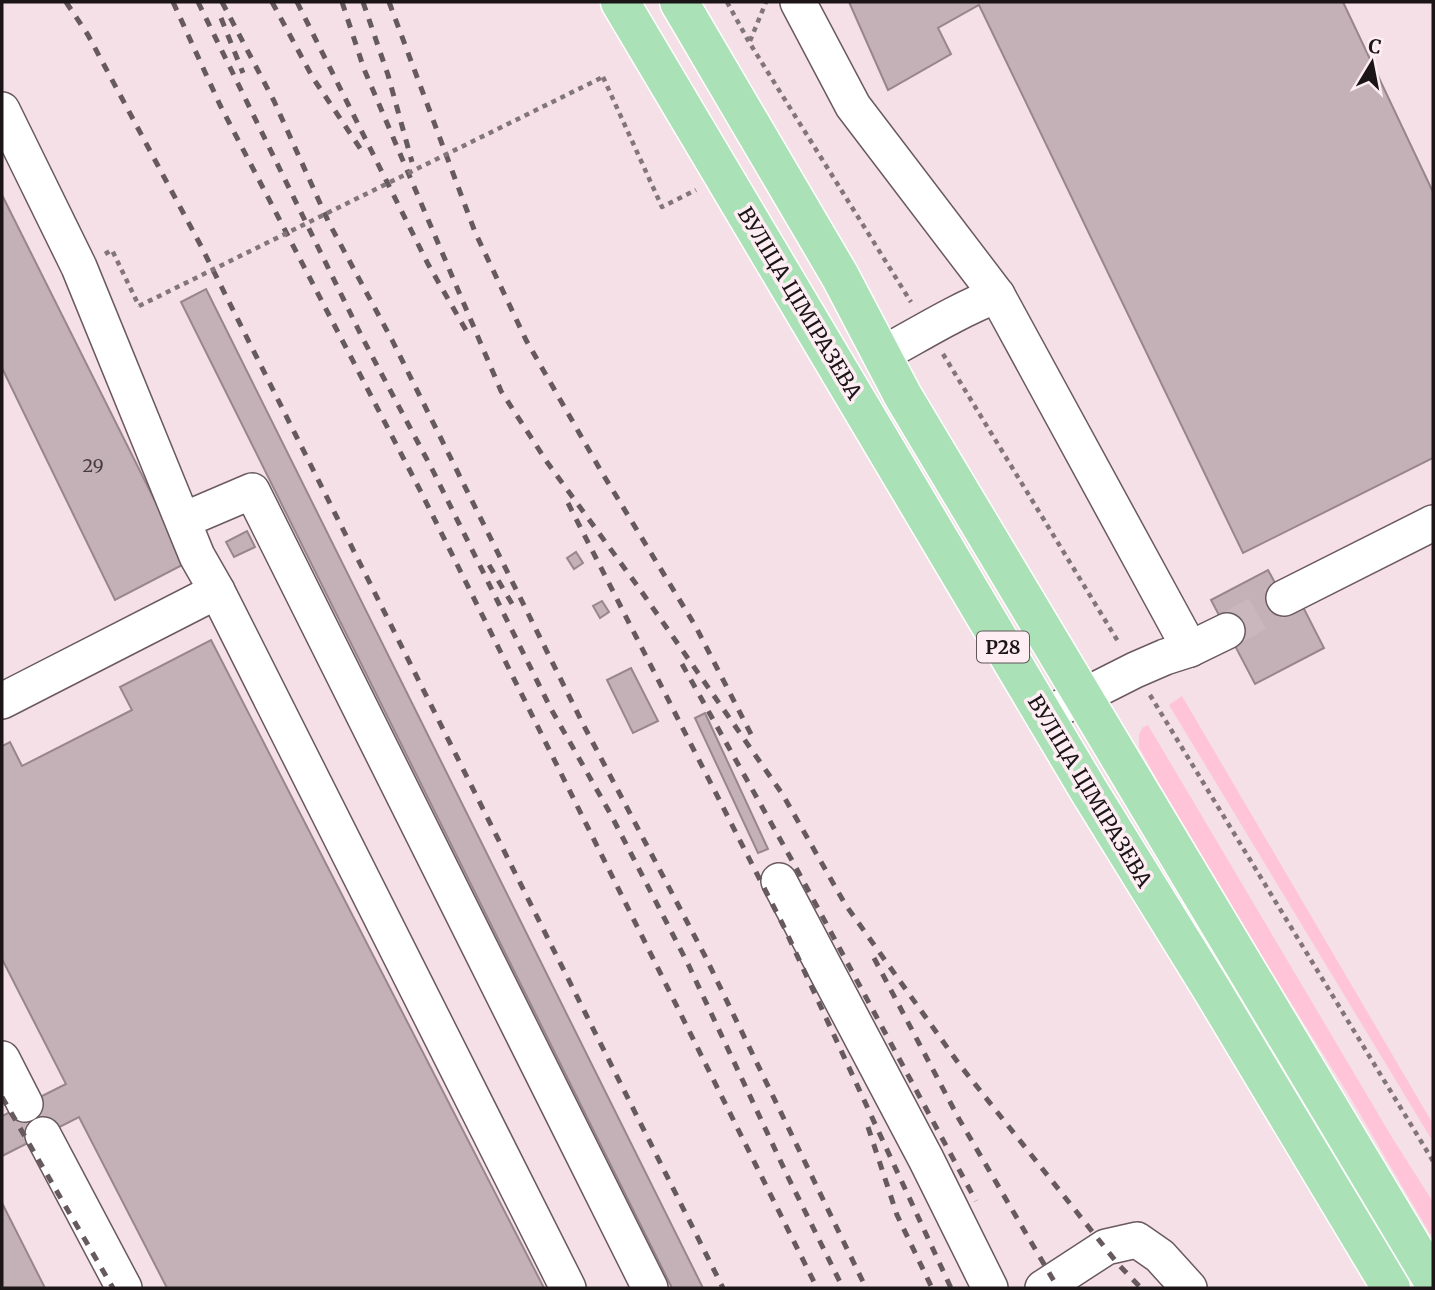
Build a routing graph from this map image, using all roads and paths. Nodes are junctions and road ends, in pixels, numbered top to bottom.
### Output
1 (620, 2) edge
2 (679, 2) edge
3 (727, 2) edge
4 (766, 2) edge
5 (798, 2) edge
6 (749, 42) junction
7 (2, 110) edge
8 (701, 188) dead end
9 (112, 250) dead end
10 (997, 295) junction
11 (928, 330) junction
12 (881, 355) junction
13 (184, 520) junction
14 (1433, 523) edge
15 (217, 591) junction
16 (1284, 598) tunnel mouth
17 (1227, 631) tunnel mouth
18 (1190, 649) junction
19 (1135, 670) junction
20 (1084, 697) junction
21 (2, 701) edge
22 (1044, 716) junction
23 (779, 881) dead end
24 (2, 1059) edge
25 (25, 1104) dead end
26 (43, 1135) dead end
27 (1433, 1161) edge
28 (1429, 1262) edge
29 (124, 1288) edge
30 (568, 1288) edge
31 (650, 1288) edge
32 (990, 1288) edge
33 (1043, 1288) edge
34 (1189, 1288) edge
35 (1391, 1288) edge

1 - 22 main road, ВУЛІЦА ЦІМІРАЗЕВА / Р28
2 - 12 main road, ВУЛІЦА ЦІМІРАЗЕВА / Р28
3 - 6 path
4 - 6 path
5 - 10 lane
6 - 11 path
7 - 13 lane
8 - 9 path, bridge
10 - 11 lane
10 - 18 lane
11 - 12 lane
11 - 19 path
12 - 20 main road, ВУЛІЦА ЦІМІРАЗЕВА / Р28
13 - 15 lane
13 - 31 lane
14 - 16 lane
15 - 21 lane
15 - 30 lane
17 - 18 lane
18 - 19 lane
19 - 20 lane
19 - 27 path
20 - 22 lane
20 - 28 main road, ВУЛІЦА ЦІМІРАЗЕВА / Р28
22 - 35 main road, ВУЛІЦА ЦІМІРАЗЕВА / Р28
23 - 32 lane
24 - 25 lane
26 - 29 lane
33 - 34 lane

